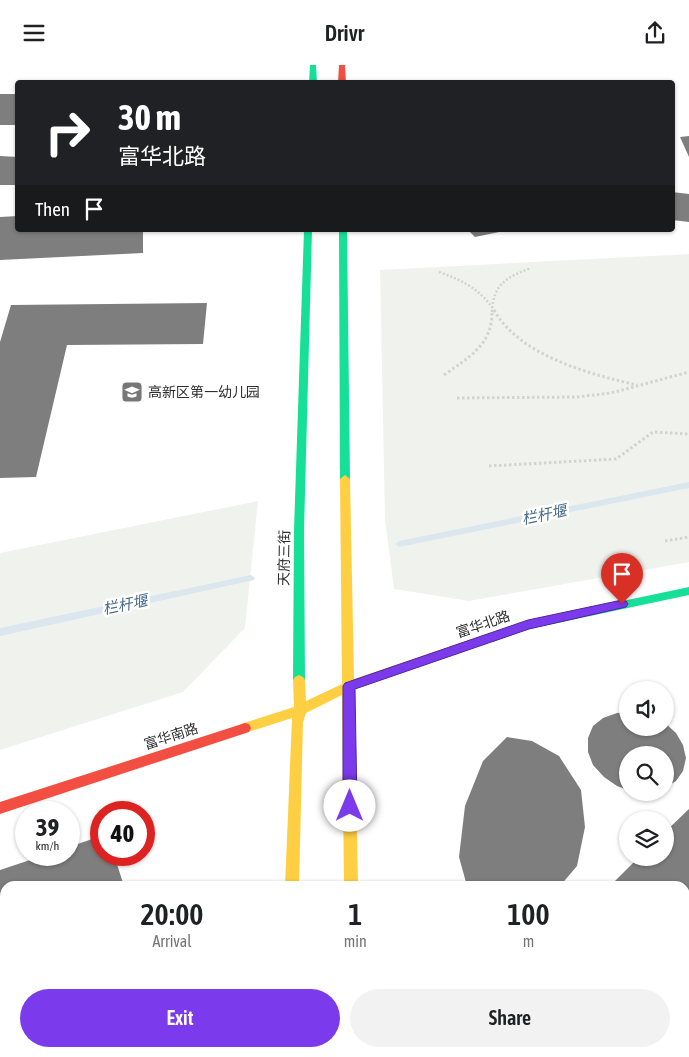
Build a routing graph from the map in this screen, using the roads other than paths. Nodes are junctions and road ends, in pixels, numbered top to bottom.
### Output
1 (313, 65) edge
2 (342, 65) edge
3 (313, 80) edge
4 (342, 80) edge
5 (308, 232) edge
6 (344, 232) edge
7 (689, 591) edge
8 (349, 686) junction
9 (300, 710) junction
10 (0, 807) edge
11 (292, 881) edge
12 (351, 881) edge

1 - 3 street
2 - 4 street
5 - 9 street, 天府三街
6 - 8 street
7 - 8 street, 富华北路
8 - 9 street, 富华南路
8 - 12 street
9 - 10 street, 富华南路
9 - 11 street, 天府三街

